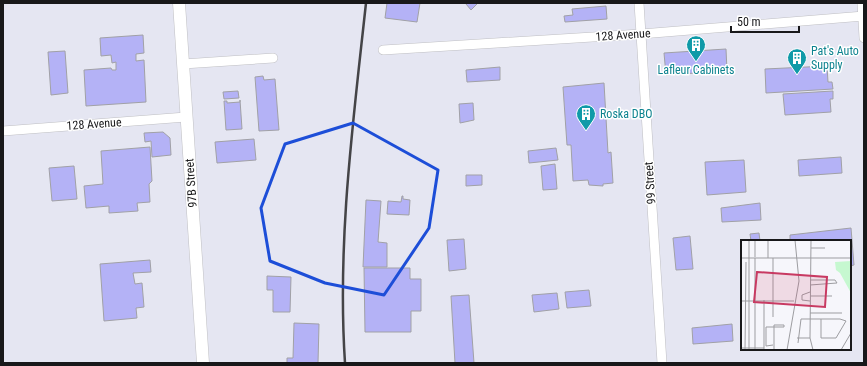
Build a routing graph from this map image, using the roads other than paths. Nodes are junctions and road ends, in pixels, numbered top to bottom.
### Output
1 (179, 3) edge
2 (639, 3) edge
3 (862, 3) edge
4 (863, 16) edge
5 (641, 34) junction
6 (864, 38) edge
7 (383, 50) dead end
8 (273, 58) dead end
9 (183, 64) junction
10 (186, 117) junction
11 (3, 131) edge
12 (203, 363) edge
13 (662, 363) edge

1 - 9 street, 97B Street
2 - 5 street, 99 Street
3 - 4 street
4 - 5 street, 128 Avenue
4 - 6 street
5 - 7 street, 128 Avenue
5 - 13 street, 99 Street
8 - 9 street
9 - 10 street, 97B Street
10 - 11 street, 128 Avenue
10 - 12 street, 97B Street

